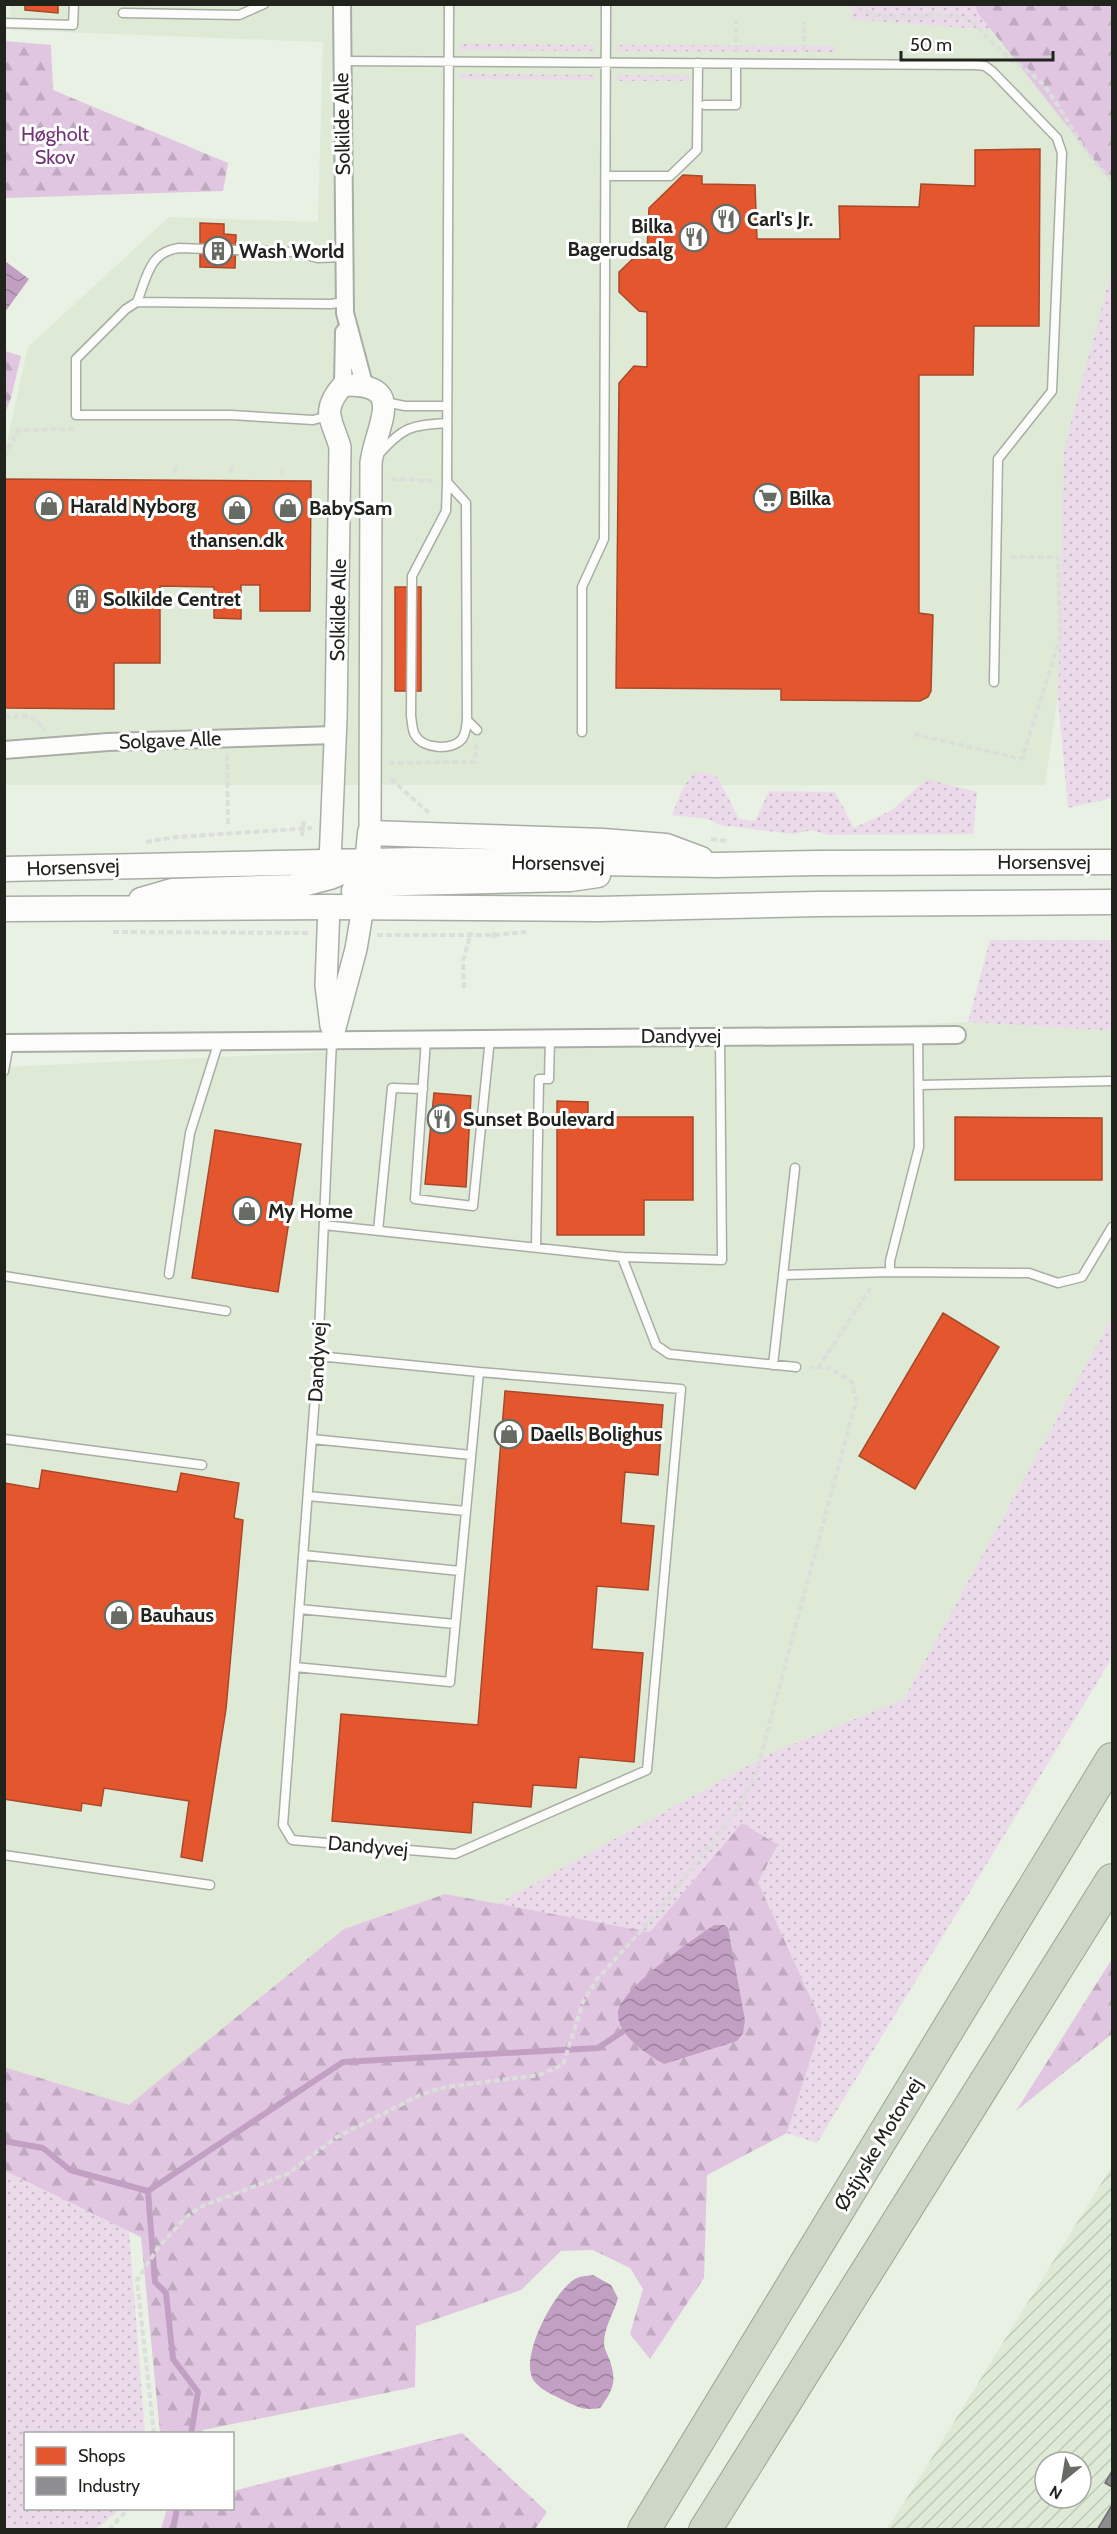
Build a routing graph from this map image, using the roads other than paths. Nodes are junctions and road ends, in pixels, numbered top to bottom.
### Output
1 (74, 4) edge
2 (264, 4) edge
3 (342, 4) edge
4 (449, 4) edge
5 (606, 4) edge
6 (123, 13) dead end
7 (4, 23) edge
8 (341, 61) junction
9 (448, 62) junction
10 (606, 63) junction
11 (698, 63) junction
12 (736, 64) junction
13 (705, 105) dead end
14 (606, 176) junction
15 (343, 257) junction
16 (137, 302) junction
17 (344, 308) junction
18 (353, 385) junction
19 (382, 402) junction
20 (447, 406) junction
21 (328, 416) junction
22 (447, 423) junction
23 (371, 463) junction
24 (447, 482) junction
25 (994, 682) dead end
26 (467, 720) junction
27 (477, 730) dead end
28 (582, 732) dead end
29 (335, 735) junction
30 (4, 750) edge
31 (370, 833) junction
32 (1113, 862) edge
33 (717, 865) junction
34 (40, 868) junction
35 (4, 869) edge
36 (330, 870) junction
37 (4, 878) edge
38 (366, 884) junction
39 (1113, 886) edge
40 (1113, 902) edge
41 (950, 903) junction
42 (329, 907) junction
43 (113, 908) junction
44 (4, 909) edge
45 (918, 1035) junction
46 (957, 1035) dead end
47 (720, 1036) junction
48 (550, 1037) junction
49 (426, 1038) junction
50 (490, 1038) junction
51 (332, 1039) junction
52 (219, 1040) junction
53 (7, 1043) edge
54 (4, 1071) edge
55 (1113, 1081) edge
56 (919, 1085) junction
57 (423, 1089) junction
58 (795, 1168) dead end
59 (324, 1225) junction
60 (1113, 1227) edge
61 (378, 1231) junction
62 (536, 1247) junction
63 (622, 1257) junction
64 (890, 1272) junction
65 (168, 1274) dead end
66 (783, 1275) junction
67 (4, 1276) edge
68 (226, 1311) dead end
69 (318, 1356) junction
70 (773, 1365) junction
71 (796, 1367) road end
72 (479, 1372) junction
73 (4, 1439) edge
74 (312, 1439) junction
75 (471, 1455) junction
76 (202, 1465) dead end
77 (308, 1496) junction
78 (466, 1511) junction
79 (303, 1556) junction
80 (460, 1570) junction
81 (299, 1609) junction
82 (455, 1624) junction
83 (295, 1667) junction
84 (1113, 1759) edge
85 (4, 1855) edge
86 (1113, 1880) edge
87 (210, 1885) dead end
88 (644, 2529) edge
89 (705, 2529) edge

1 - 7 lane
2 - 6 lane
3 - 8 street, Solkilde Alle
4 - 9 lane
5 - 10 lane
8 - 9 lane
8 - 15 street, Solkilde Alle
9 - 10 lane
9 - 20 lane
10 - 11 lane
10 - 14 lane
11 - 12 lane
11 - 14 lane
12 - 13 lane
12 - 25 lane
14 - 28 lane
15 - 16 lane
15 - 17 street, Solkilde Alle
16 - 17 lane
16 - 21 lane
17 - 18 street, Solkilde Alle
18 - 19 street
18 - 21 street
19 - 20 lane
19 - 23 street, Solkilde Alle
20 - 22 lane
21 - 29 street, Solkilde Alle
22 - 23 lane
22 - 24 lane
23 - 31 street, Solkilde Alle
24 - 26 lane
24 - 26 lane
26 - 27 lane
29 - 30 street, Solgave Alle
29 - 36 street, Solkilde Alle
31 - 33 main road
31 - 38 main road
32 - 33 main road, Horsensvej
33 - 38 main road, Horsensvej
34 - 35 main road, Horsensvej
34 - 36 main road, Horsensvej
34 - 37 main road
36 - 38 main road, Horsensvej
36 - 42 main road
36 - 43 main road
38 - 41 main road, Horsensvej
38 - 42 main road, Horsensvej
38 - 51 street, Dandyvej
39 - 41 main road
40 - 41 main road, Horsensvej
42 - 43 main road, Horsensvej
42 - 51 street, Dandyvej
43 - 44 main road, Horsensvej
45 - 46 street, Dandyvej
45 - 47 street, Dandyvej
45 - 56 lane
47 - 48 street, Dandyvej
47 - 63 lane
48 - 50 street, Dandyvej
48 - 62 lane
49 - 50 street, Dandyvej
49 - 51 street, Dandyvej
49 - 57 lane
50 - 57 lane
51 - 52 street, Dandyvej
51 - 59 lane, Dandyvej
52 - 53 street, Dandyvej
52 - 65 lane
53 - 54 lane, Dandyvej
55 - 56 lane
56 - 64 lane
57 - 61 lane
58 - 66 lane
59 - 61 lane
59 - 69 lane, Dandyvej
60 - 64 lane
61 - 62 lane
62 - 63 lane
63 - 70 lane
64 - 66 lane
66 - 70 lane
67 - 68 lane
69 - 72 lane
69 - 74 lane, Dandyvej
70 - 71 lane
72 - 75 lane
72 - 83 lane, Dandyvej
73 - 76 lane
74 - 75 lane
74 - 77 lane, Dandyvej
75 - 78 lane
77 - 78 lane
77 - 79 lane, Dandyvej
78 - 80 lane
79 - 80 lane
79 - 81 lane, Dandyvej
80 - 82 lane
81 - 82 lane
81 - 83 lane, Dandyvej
82 - 83 lane
84 - 88 highway, Østjyske Motorvej
85 - 87 lane
86 - 89 highway

